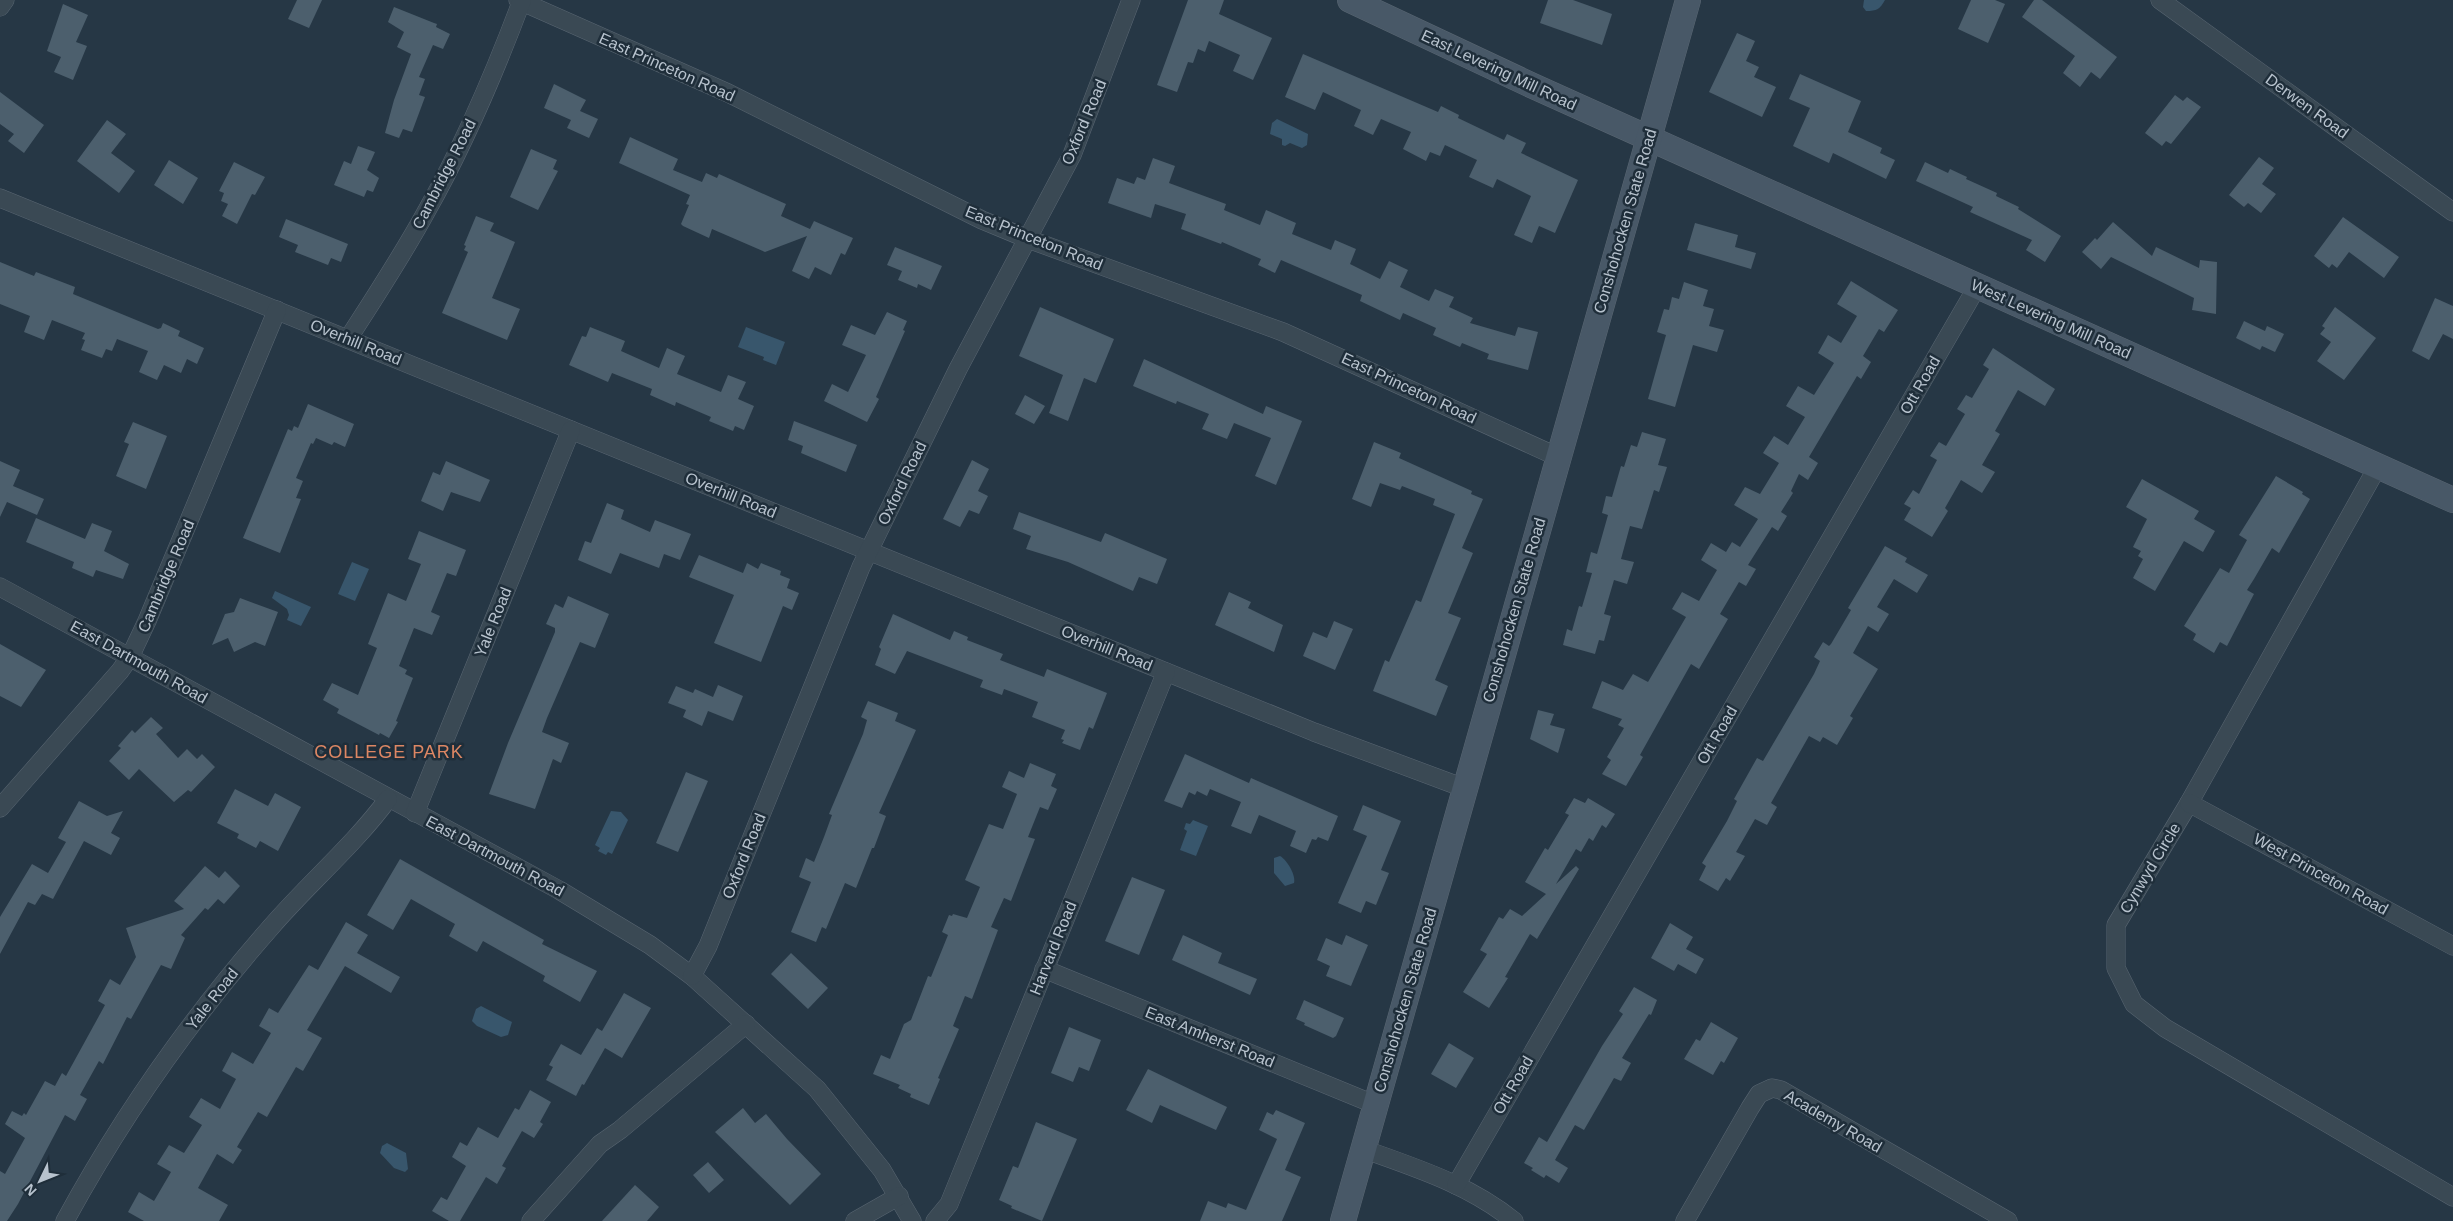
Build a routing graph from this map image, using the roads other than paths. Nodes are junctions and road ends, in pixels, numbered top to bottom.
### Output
1 (6, 0) edge
2 (1131, 0) edge
3 (1350, 0) edge
4 (1688, 0) edge
5 (2160, 0) edge
6 (521, 1) edge
7 (0, 7) edge
8 (1648, 138) junction
9 (0, 198) edge
10 (2453, 212) edge
11 (1028, 239) junction
12 (1978, 285) junction
13 (277, 310) junction
14 (348, 339) junction
15 (571, 430) junction
16 (1558, 457) junction
17 (2378, 466) junction
18 (2453, 500) edge
19 (868, 551) junction
20 (0, 587) edge
21 (130, 657) junction
22 (1166, 672) junction
23 (1464, 788) junction
24 (388, 799) junction
25 (2189, 803) junction
26 (0, 808) edge
27 (415, 813) junction
28 (2453, 946) edge
29 (1044, 969) junction
30 (692, 976) junction
31 (746, 1024) junction
32 (1376, 1105) junction
33 (1363, 1149) junction
34 (1456, 1185) junction
35 (898, 1196) junction
36 (2453, 1197) edge
37 (65, 1221) edge
38 (531, 1221) edge
39 (855, 1221) edge
40 (912, 1221) edge
41 (934, 1221) edge
42 (1344, 1221) edge
43 (1514, 1221) edge
44 (1685, 1221) edge
45 (2008, 1221) edge

1 - 7 street
2 - 11 street, Oxford Road
3 - 8 main road, East Levering Mill Road
4 - 8 main road, Conshohocken State Road
5 - 10 street, Derwen Road
6 - 11 street, East Princeton Road
6 - 14 street, Cambridge Road
8 - 12 main road, West Levering Mill Road
8 - 16 main road, Conshohocken State Road
9 - 13 street, Overhill Road
11 - 16 street, East Princeton Road
11 - 19 street, Oxford Road
12 - 17 main road, West Levering Mill Road
12 - 34 street, Ott Road
13 - 14 street, Overhill Road
13 - 21 street, Cambridge Road
14 - 15 street, Overhill Road
15 - 19 street, Overhill Road
15 - 27 street, Yale Road
16 - 23 main road, Conshohocken State Road
17 - 18 main road, West Levering Mill Road
17 - 25 street, Cynwyd Circle
19 - 22 street, Overhill Road
19 - 30 street, Oxford Road
20 - 21 street, East Dartmouth Road
21 - 24 street, East Dartmouth Road
21 - 26 street, Cambridge Road
22 - 23 street, Overhill Road
22 - 29 street, Harvard Road
23 - 32 main road, Conshohocken State Road
24 - 27 street, East Dartmouth Road
24 - 37 street, Yale Road
25 - 28 street, West Princeton Road
25 - 36 street, Cynwyd Circle
27 - 30 street, East Dartmouth Road
29 - 32 street, East Amherst Road
29 - 41 street, Harvard Road
30 - 31 street, East Dartmouth Road
31 - 35 street, East Dartmouth Road
31 - 38 street
32 - 33 main road, Conshohocken State Road
33 - 34 street
33 - 42 main road, Conshohocken State Road
34 - 43 street
35 - 39 street
35 - 40 street, East Dartmouth Road
44 - 45 street, Academy Road

